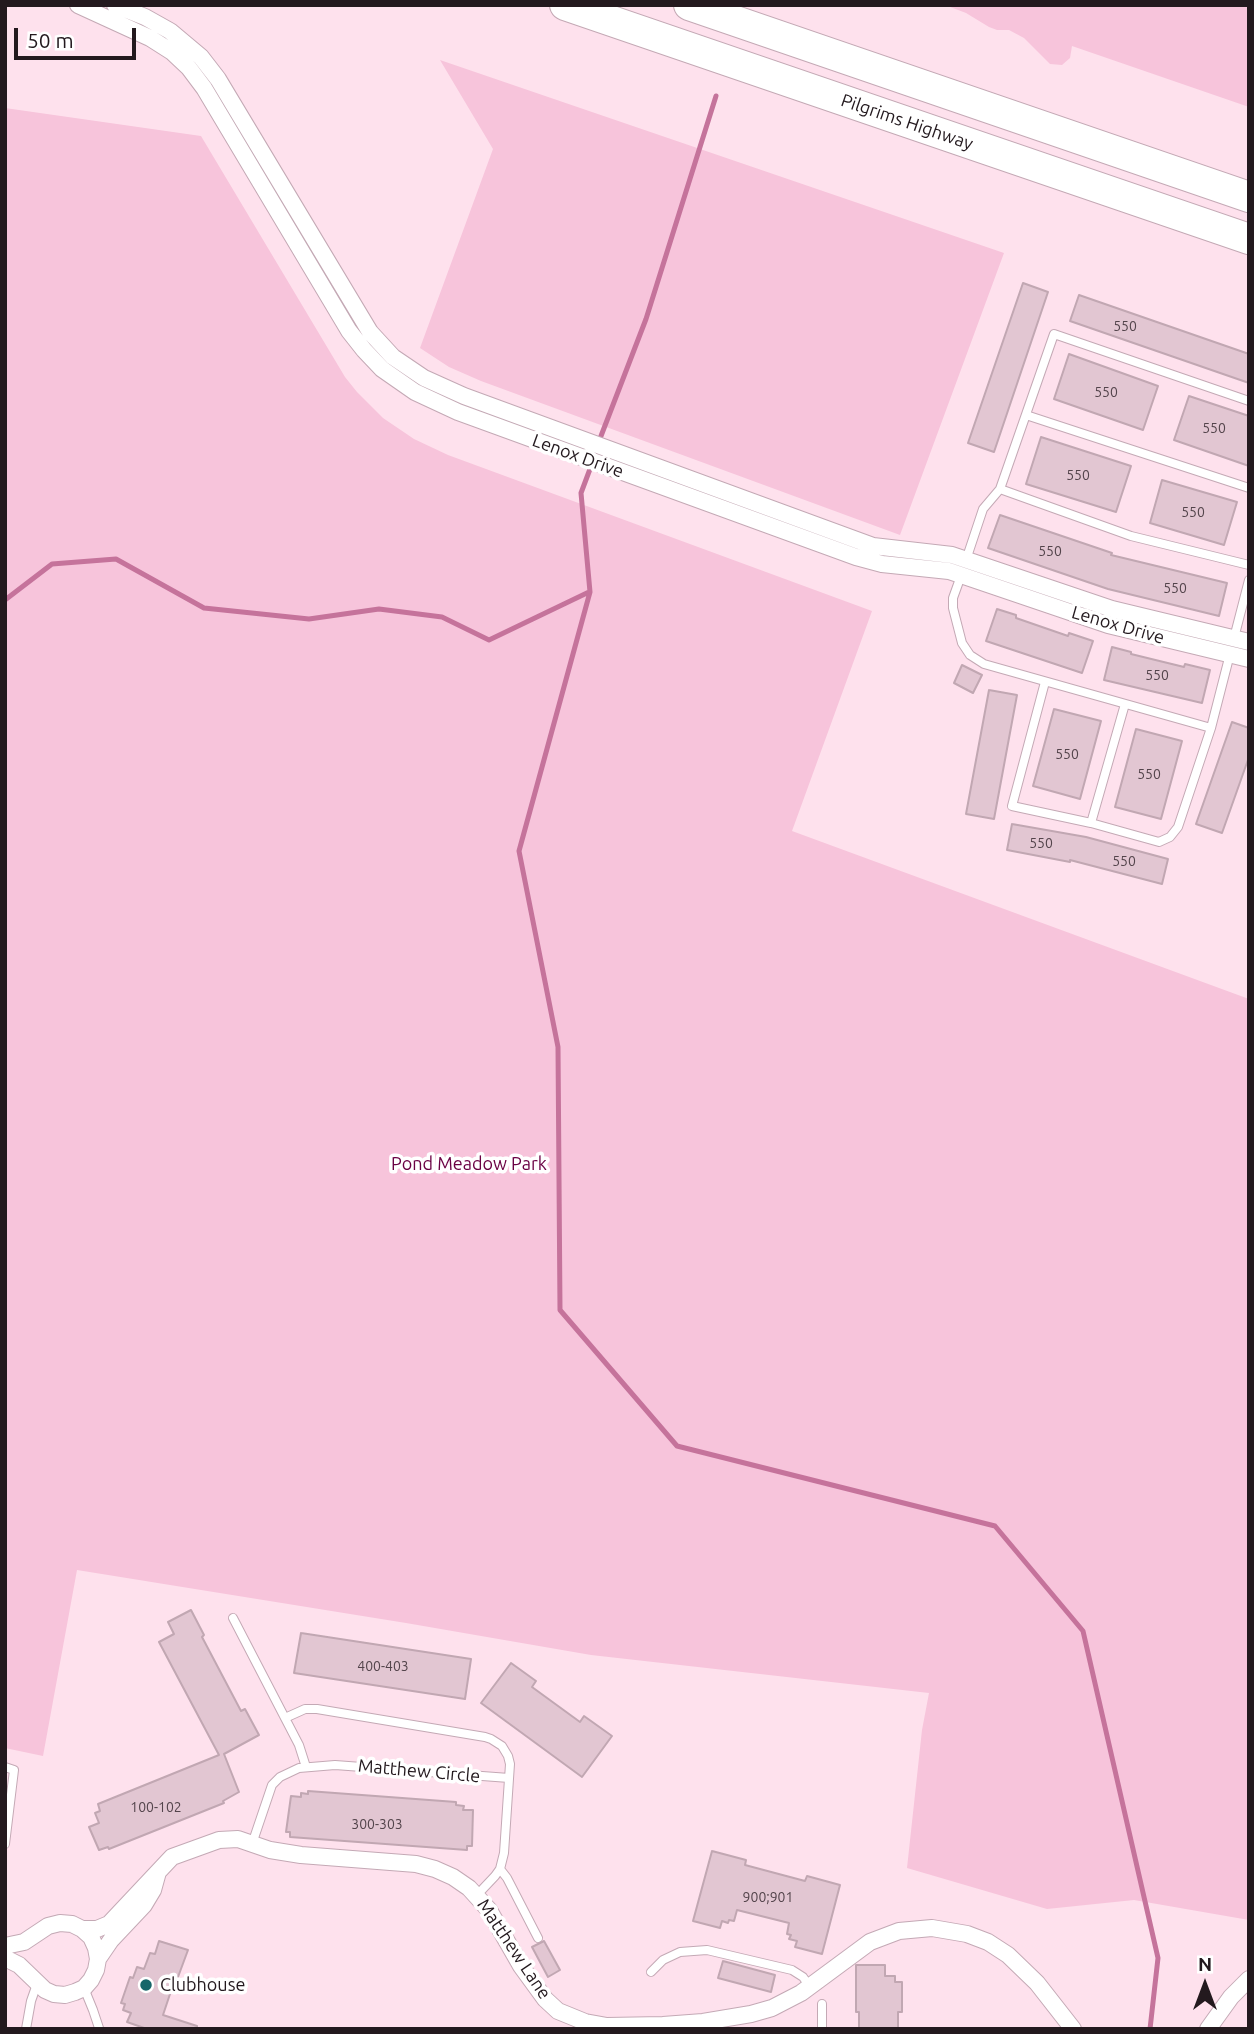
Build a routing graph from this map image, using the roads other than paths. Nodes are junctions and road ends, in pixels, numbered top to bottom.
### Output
1 (78, 5) edge
2 (115, 5) edge
3 (565, 5) edge
4 (689, 5) edge
5 (227, 110) junction
6 (1249, 197) edge
7 (1249, 239) edge
8 (1249, 401) edge
9 (1026, 415) junction
10 (1249, 488) edge
11 (1000, 489) junction
12 (1249, 565) edge
13 (963, 567) junction
14 (1249, 580) edge
15 (1237, 645) edge
16 (1249, 659) edge
17 (1045, 682) junction
18 (1125, 704) junction
19 (1211, 728) junction
20 (1091, 823) junction
21 (233, 1618) dead end
22 (285, 1718) junction
23 (5, 1767) edge
24 (306, 1767) junction
25 (509, 1778) junction
26 (5, 1844) edge
27 (252, 1844) junction
28 (499, 1869) junction
29 (158, 1872) junction
30 (477, 1895) junction
31 (82, 1929) junction
32 (538, 1938) dead end
33 (5, 1946) edge
34 (5, 1958) edge
35 (98, 1959) junction
36 (651, 1972) dead end
37 (1249, 1979) edge
38 (37, 1984) junction
39 (84, 1987) junction
40 (810, 1987) junction
41 (822, 2004) dead end
42 (639, 2027) edge
43 (26, 2029) edge
44 (98, 2029) edge
45 (821, 2029) edge
46 (1073, 2029) edge
47 (1208, 2029) edge

1 - 5 street, Lenox Drive
2 - 5 street, Lenox Drive
3 - 7 highway, Pilgrims Highway
4 - 6 highway
5 - 13 street, Lenox Drive
8 - 9 lane
9 - 10 lane
9 - 11 lane
11 - 12 lane
11 - 13 lane
13 - 15 street, Lenox Drive
13 - 17 lane
14 - 15 lane
15 - 16 street, Lenox Drive
15 - 19 lane
17 - 18 lane
17 - 20 lane
18 - 19 lane
18 - 20 lane
19 - 20 lane
21 - 22 lane
22 - 24 lane
22 - 25 lane
23 - 26 lane
24 - 25 lane, Matthew Circle
24 - 27 lane, Matthew Circle
25 - 28 lane
27 - 29 street, Matthew Lane
27 - 30 street, Matthew Lane
28 - 30 lane
28 - 32 lane
29 - 31 street, Matthew Lane
29 - 35 street
30 - 42 street, Matthew Lane
31 - 33 street
31 - 35 street
34 - 38 street
35 - 39 street
36 - 40 lane
37 - 47 street
38 - 39 street
38 - 43 lane
39 - 44 lane
40 - 42 street, Matthew Lane
40 - 46 street, Matthew Lane
41 - 45 lane

